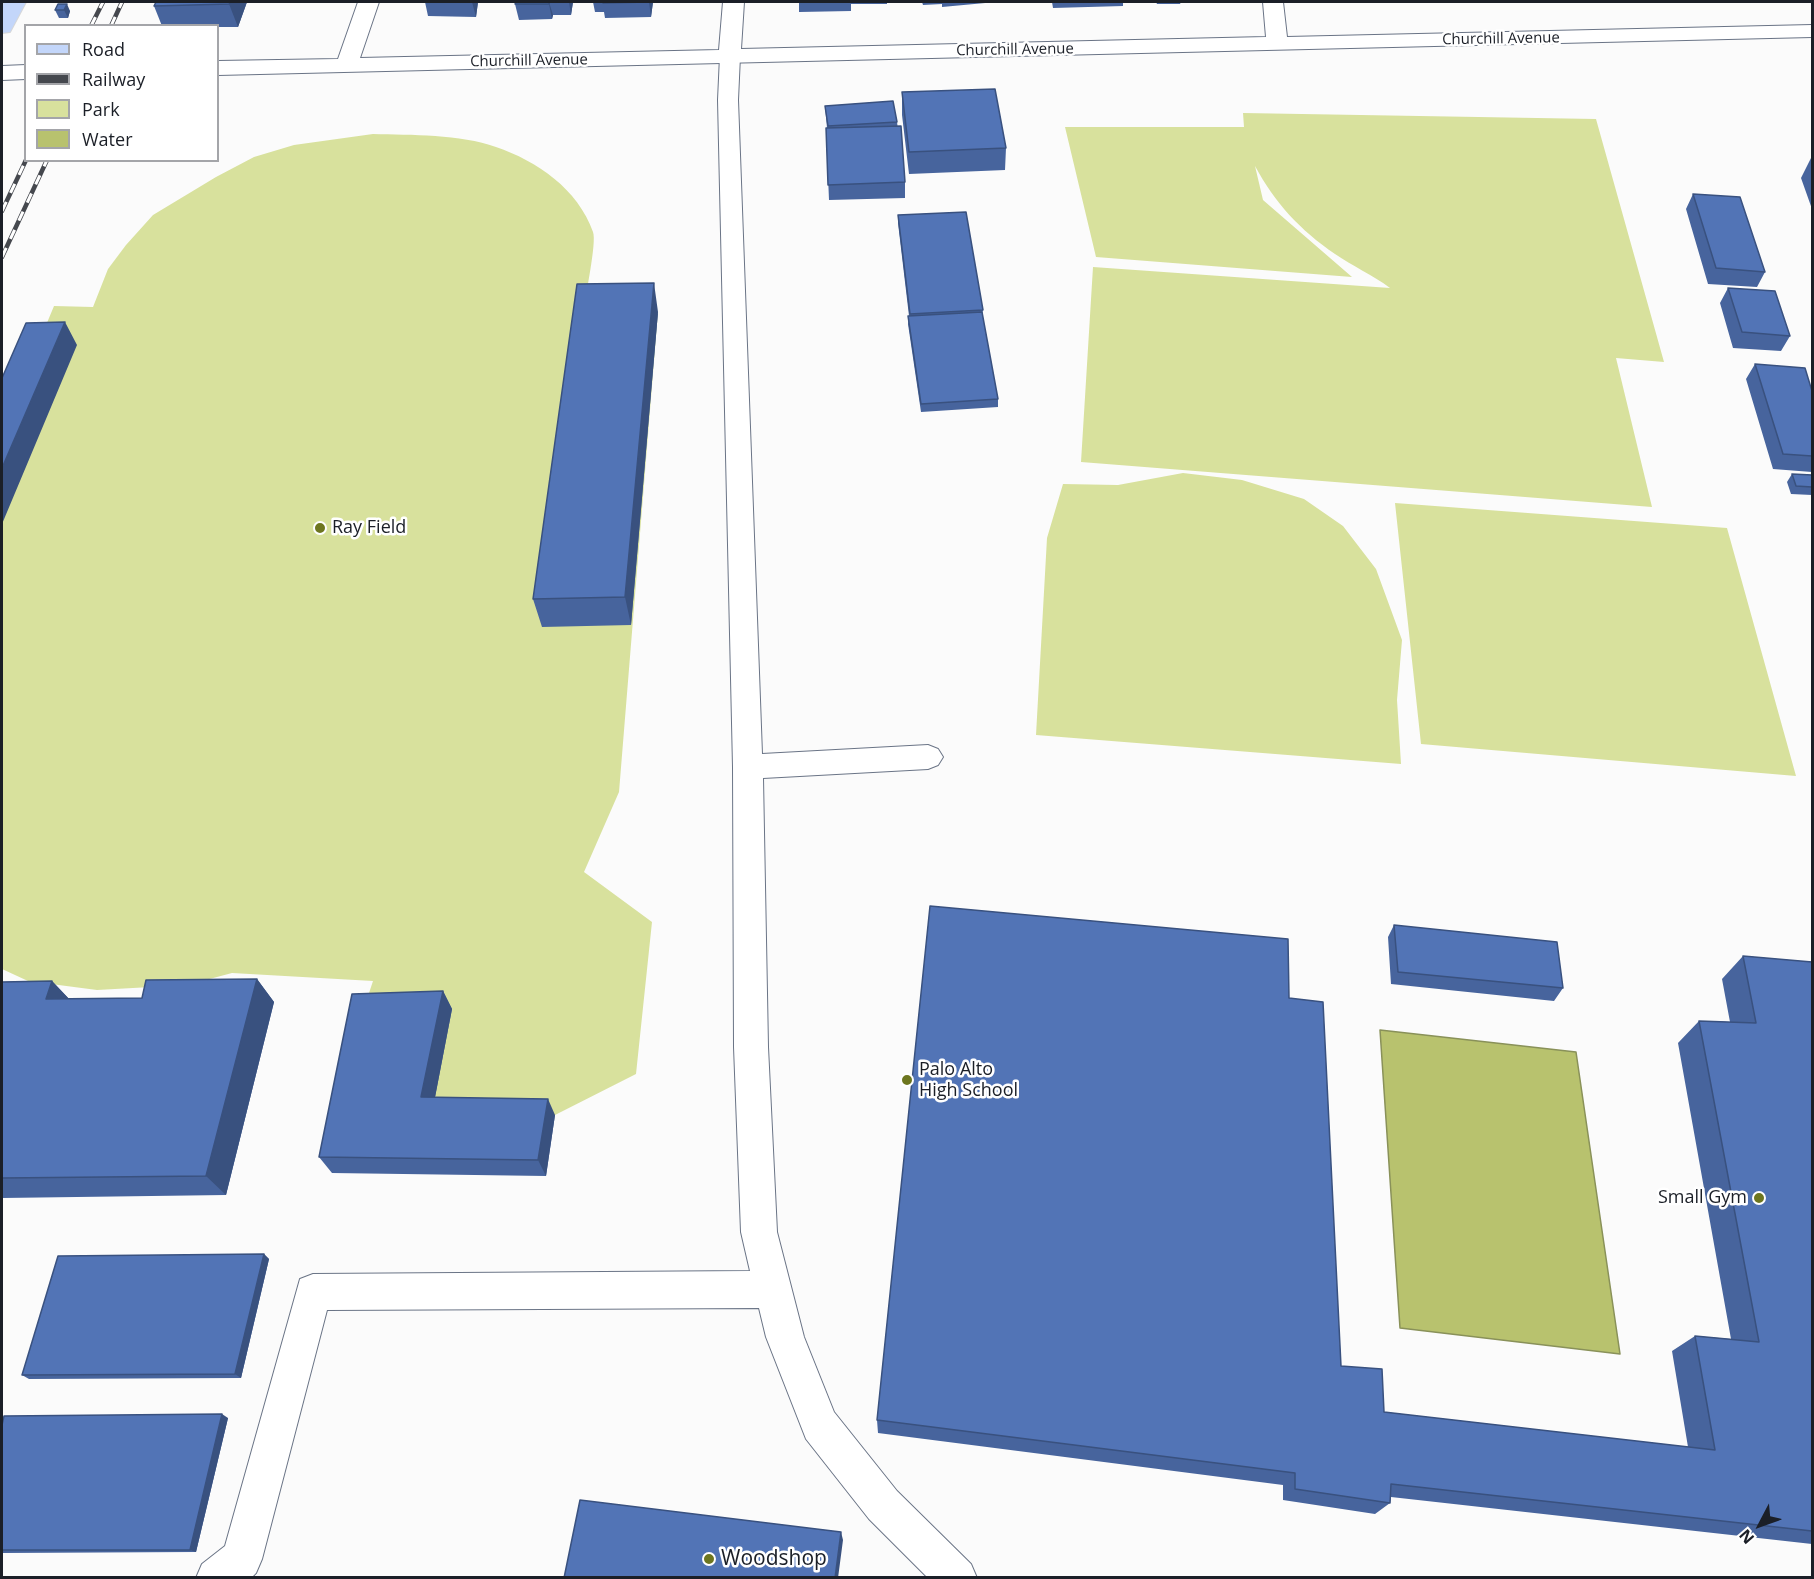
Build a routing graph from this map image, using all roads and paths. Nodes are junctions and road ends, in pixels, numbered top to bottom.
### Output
1 (15, 2) edge
2 (368, 2) edge
3 (733, 2) edge
4 (1273, 2) edge
5 (2, 27) edge
6 (1812, 31) edge
7 (1277, 44) junction
8 (730, 56) junction
9 (347, 65) junction
10 (219, 68) edge
11 (24, 72) edge
12 (2, 73) edge
13 (928, 757) dead end
14 (748, 767) junction
15 (773, 1289) junction
16 (216, 1578) edge
17 (957, 1578) edge

1 - 5 main road
2 - 9 street
3 - 8 street
4 - 7 street
6 - 7 street, Churchill Avenue
7 - 8 street, Churchill Avenue
8 - 9 street, Churchill Avenue
8 - 14 lane
9 - 10 street, Churchill Avenue
11 - 12 street
13 - 14 lane
14 - 15 lane
15 - 16 lane
15 - 17 lane

